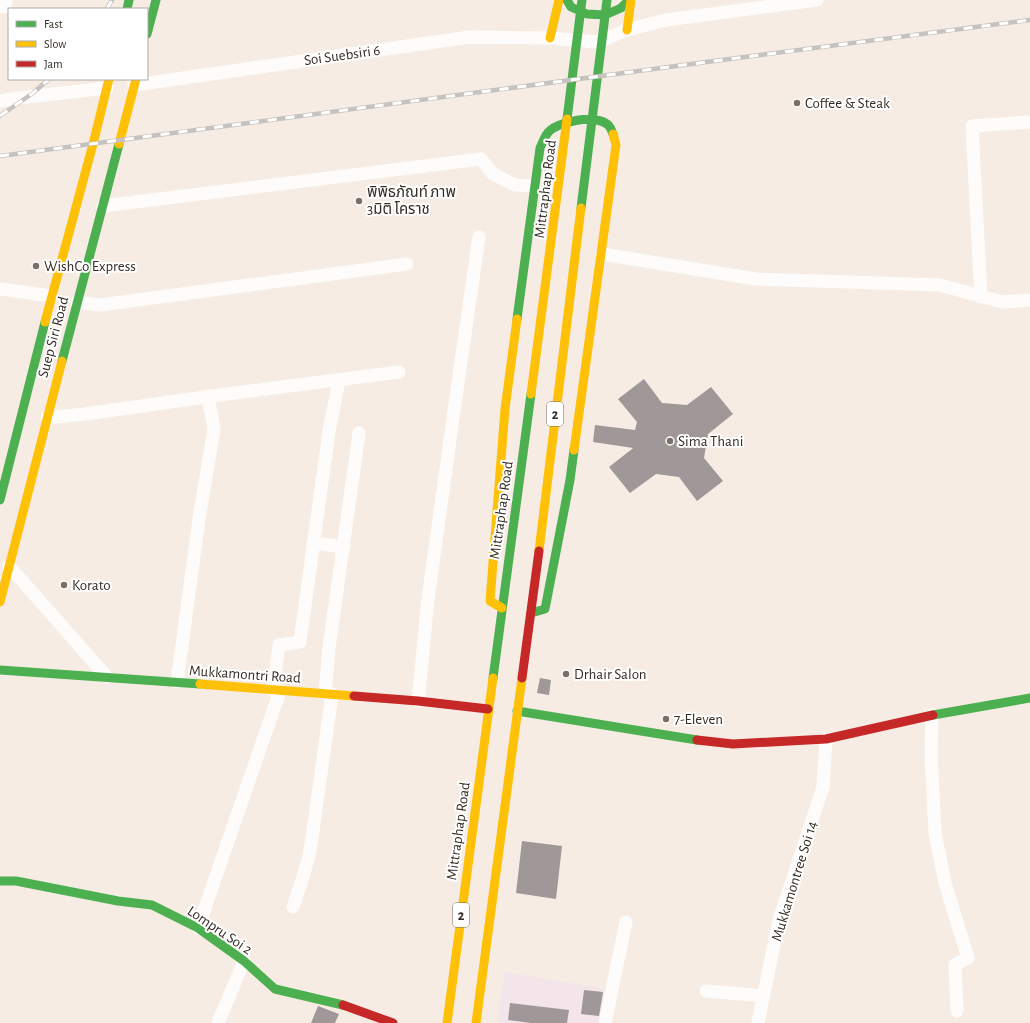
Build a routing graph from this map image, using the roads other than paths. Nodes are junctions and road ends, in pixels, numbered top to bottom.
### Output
1 (6, 0) edge
2 (156, 0) edge
3 (558, 0) edge
4 (567, 0) edge
5 (582, 0) edge
6 (607, 0) edge
7 (630, 0) edge
8 (817, 0) edge
9 (0, 7) edge
10 (148, 30) edge
11 (627, 30) junction
12 (550, 38) junction
13 (121, 84) edge
14 (0, 101) edge
15 (1030, 122) edge
16 (534, 186) junction
17 (103, 206) junction
18 (479, 237) dead end
19 (602, 254) junction
20 (407, 264) dead end
21 (0, 289) edge
22 (981, 296) junction
23 (55, 297) junction
24 (1030, 300) edge
25 (74, 301) junction
26 (400, 372) dead end
27 (339, 380) junction
28 (208, 396) junction
29 (47, 418) junction
30 (359, 433) dead end
31 (0, 500) edge
32 (313, 543) junction
33 (344, 547) junction
34 (9, 566) junction
35 (0, 602) edge
36 (502, 608) junction
37 (530, 613) junction
38 (0, 670) edge
39 (107, 677) junction
40 (177, 682) junction
41 (277, 691) junction
42 (328, 694) junction
43 (1030, 698) edge
44 (418, 701) junction
45 (488, 709) junction
46 (517, 711) junction
47 (932, 715) junction
48 (826, 739) junction
49 (0, 882) edge
50 (293, 907) dead end
51 (626, 922) dead end
52 (198, 928) junction
53 (244, 961) junction
54 (706, 991) dead end
55 (764, 996) junction
56 (957, 1011) dead end
57 (218, 1023) edge
58 (393, 1023) edge
59 (446, 1023) edge
60 (476, 1023) edge
61 (605, 1023) edge
62 (758, 1023) edge

1 - 9 street
2 - 10 main road
3 - 12 main road
4 - 7 main road
5 - 36 main road, Mittraphap Road / 2
6 - 37 main road, 2
7 - 11 main road
8 - 11 street, Soi Suebsiri 6
11 - 12 street, Soi Suebsiri 6
12 - 13 street, Soi Suebsiri 6
13 - 14 street, Soi Suebsiri 6
13 - 17 main road, Suep Siri Road
13 - 23 main road, Suep Siri Road
15 - 22 street
16 - 17 street
16 - 19 main road
16 - 36 main road
17 - 25 main road, Suep Siri Road
18 - 44 street
19 - 22 street
19 - 37 main road
20 - 25 street
21 - 23 street
22 - 24 street
23 - 31 main road, Suep Siri Road
25 - 29 main road, Suep Siri Road
26 - 27 street
27 - 28 street
27 - 32 street
28 - 29 street
28 - 40 street
29 - 34 main road, Suep Siri Road
30 - 33 street
32 - 33 street
32 - 41 street
33 - 42 street
34 - 35 main road, Suep Siri Road
34 - 39 street
36 - 45 main road, Mittraphap Road / 2
37 - 46 main road, 2
38 - 39 main road, Mukkamontri Road
39 - 40 main road, Mukkamontri Road
40 - 41 main road, Mukkamontri Road
41 - 42 main road, Mukkamontri Road
41 - 52 street
42 - 44 main road, Mukkamontri Road
42 - 50 street
43 - 47 main road
44 - 45 main road, Mukkamontri Road
45 - 59 main road, Mittraphap Road / 2
46 - 48 main road
46 - 60 main road, 2
47 - 48 main road
47 - 56 street
48 - 55 street, Mukkamontree Soi 14
49 - 52 main road, Lompru Soi 2
51 - 61 street
52 - 53 main road, Lompru Soi 2
53 - 57 street
53 - 58 main road, Lompru Soi 2
54 - 55 street
55 - 62 street, Mukkamontree Soi 14

